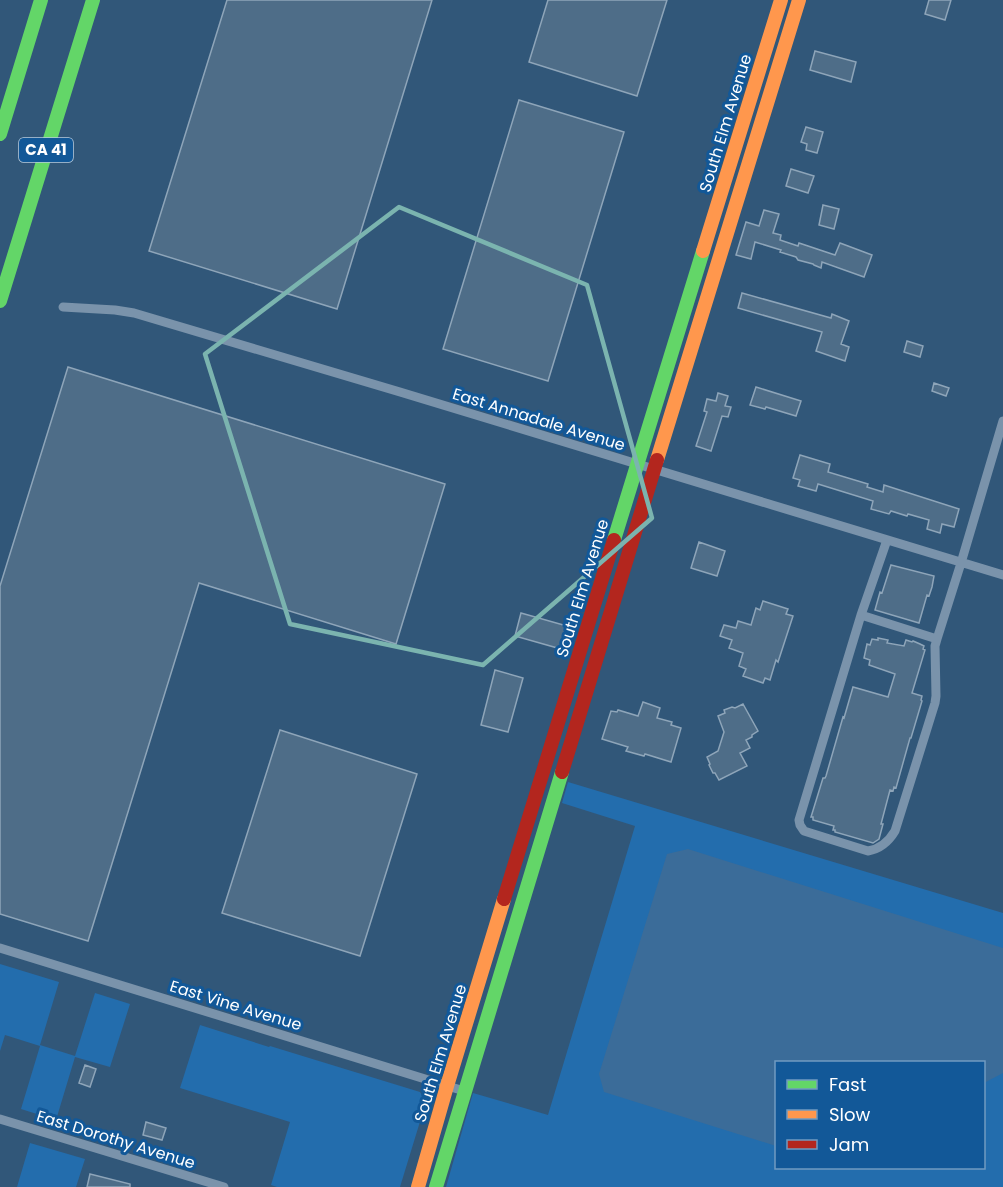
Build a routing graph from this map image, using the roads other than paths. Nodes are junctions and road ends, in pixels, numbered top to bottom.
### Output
1 (41, 0) edge
2 (93, 0) edge
3 (781, 0) edge
4 (799, 0) edge
5 (0, 134) edge
6 (0, 301) edge
7 (63, 307) dead end
8 (1003, 422) edge
9 (637, 465) junction
10 (654, 470) junction
11 (887, 540) junction
12 (961, 563) junction
13 (1003, 575) edge
14 (861, 615) junction
15 (937, 639) junction
16 (0, 948) edge
17 (447, 1086) junction
18 (464, 1091) junction
19 (0, 1119) edge
20 (224, 1187) edge
21 (418, 1187) edge
22 (436, 1187) edge

1 - 5 main road, CA 41
2 - 6 main road, CA 41
3 - 9 main road, South Elm Avenue
4 - 10 main road, South Elm Avenue
7 - 9 street, East Annadale Avenue
8 - 12 street
9 - 10 street, East Annadale Avenue
9 - 17 main road, South Elm Avenue
10 - 11 street, East Annadale Avenue
10 - 18 main road, South Elm Avenue
11 - 12 street, East Annadale Avenue
11 - 14 street
12 - 13 street, East Annadale Avenue
12 - 15 street
14 - 15 street
14 - 15 street
16 - 17 street, East Vine Avenue
17 - 18 street, East Vine Avenue
17 - 21 main road, South Elm Avenue
18 - 22 main road, South Elm Avenue
19 - 20 street, East Dorothy Avenue

